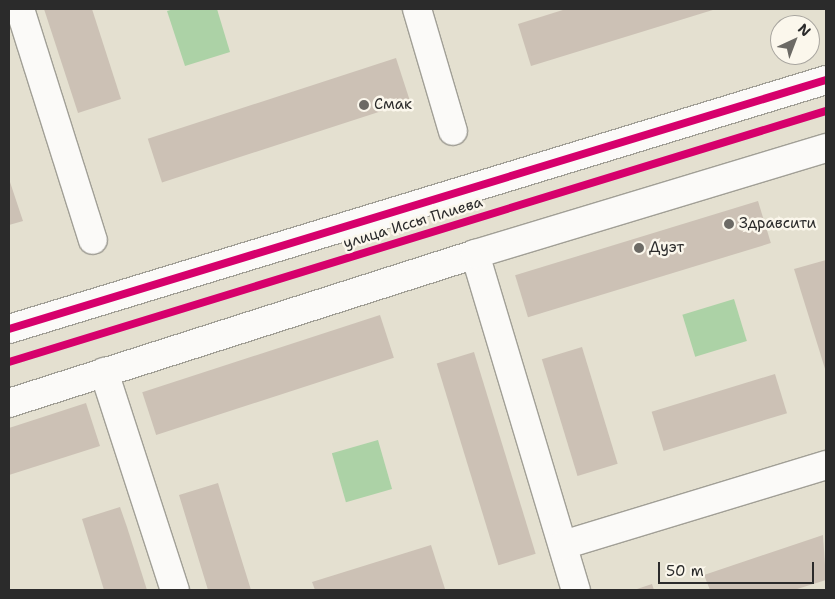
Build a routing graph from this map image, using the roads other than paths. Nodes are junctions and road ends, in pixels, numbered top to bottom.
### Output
1 (20, 9) edge
2 (417, 9) edge
3 (826, 80) edge
4 (453, 131) dead end
5 (826, 148) edge
6 (93, 240) dead end
7 (476, 254) junction
8 (9, 329) edge
9 (104, 372) junction
10 (9, 403) edge
11 (826, 465) edge
12 (563, 546) junction
13 (175, 590) edge
14 (576, 590) edge

1 - 6 street
2 - 4 street
3 - 8 street, улица Иссы Плиева
5 - 7 street
7 - 9 street
7 - 12 street
9 - 10 street
9 - 13 street
11 - 12 street
12 - 14 street

